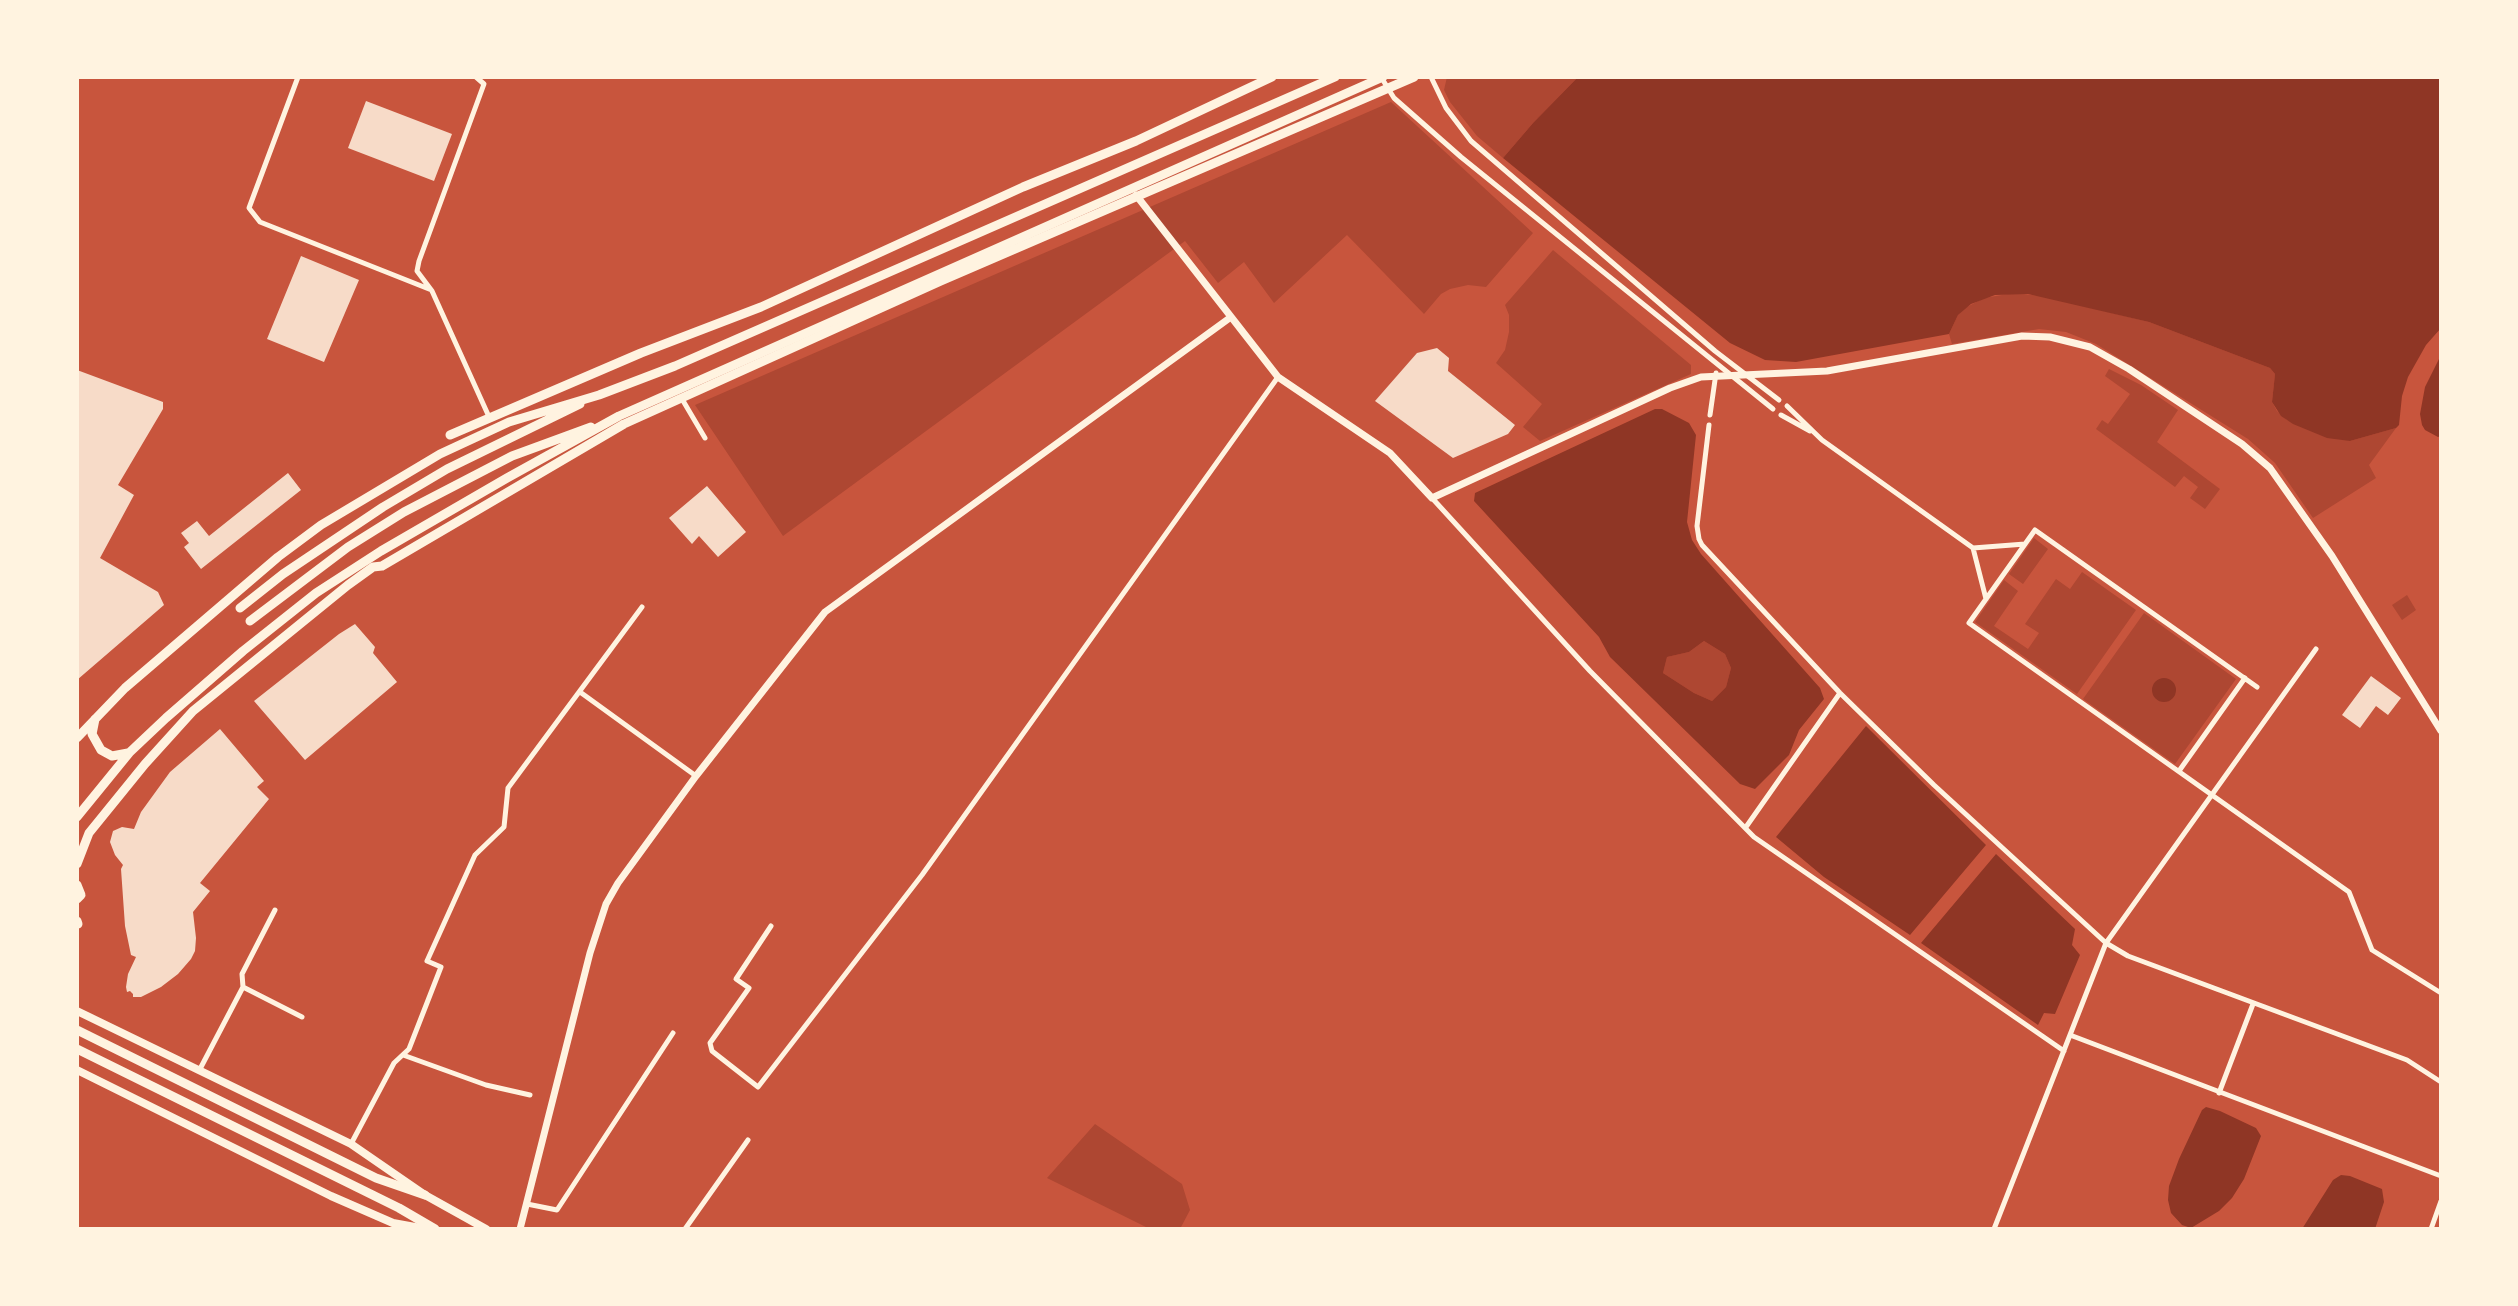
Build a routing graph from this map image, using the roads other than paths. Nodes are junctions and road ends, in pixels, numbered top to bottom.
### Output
1 (298, 77) edge
2 (476, 77) edge
3 (1272, 77) edge
4 (1335, 77) edge
5 (1382, 77) edge
6 (1414, 77) edge
7 (1431, 77) edge
8 (1387, 88) junction
9 (1130, 188) junction
10 (1138, 198) junction
11 (432, 291) junction
12 (1231, 317) junction
13 (1723, 357) junction
14 (1718, 367) junction
15 (1727, 374) junction
16 (1744, 374) junction
17 (1714, 376) junction
18 (1278, 377) junction
19 (679, 394) junction
20 (599, 395) junction
21 (1779, 400) dead end
22 (1787, 407) dead end
23 (1773, 409) dead end
24 (1710, 415) dead end
25 (1781, 415) dead end
26 (619, 416) junction
27 (489, 418) junction
28 (1709, 425) dead end
29 (494, 428) junction
30 (1816, 434) junction
31 (450, 435) dead end
32 (705, 438) dead end
33 (1432, 498) junction
34 (2025, 544) junction
35 (1973, 548) junction
36 (1986, 599) junction
37 (642, 607) dead end
38 (240, 608) dead end
39 (250, 621) dead end
40 (2316, 649) dead end
41 (2245, 678) junction
42 (2257, 687) dead end
43 (580, 691) junction
44 (1839, 693) junction
45 (98, 715) junction
46 (2441, 732) edge
47 (77, 738) edge
48 (130, 752) junction
49 (2179, 771) junction
50 (696, 776) junction
51 (2213, 794) junction
52 (77, 817) edge
53 (1746, 827) junction
54 (77, 864) edge
55 (77, 885) edge
56 (77, 899) edge
57 (275, 909) dead end
58 (771, 926) dead end
59 (2106, 943) junction
60 (243, 987) junction
61 (2441, 992) edge
62 (2253, 1004) junction
63 (77, 1011) edge
64 (302, 1017) dead end
65 (77, 1030) edge
66 (673, 1033) dead end
67 (2070, 1035) junction
68 (77, 1049) edge
69 (2064, 1051) junction
70 (403, 1055) junction
71 (200, 1069) junction
72 (77, 1070) edge
73 (2441, 1082) edge
74 (2218, 1093) junction
75 (530, 1096) dead end
76 (748, 1140) dead end
77 (351, 1144) junction
78 (2441, 1177) edge
79 (425, 1195) junction
80 (2441, 1201) edge
81 (527, 1204) junction
82 (426, 1229) edge
83 (435, 1229) edge
84 (486, 1229) edge
85 (520, 1229) edge
86 (685, 1229) edge
87 (1994, 1229) edge
88 (2431, 1229) edge

1 - 11 street
2 - 11 street
3 - 27 main road
4 - 20 main road
5 - 8 street
5 - 9 main road
6 - 8 main road
7 - 13 street
8 - 10 main road
8 - 14 street
9 - 10 street
9 - 19 main road
10 - 12 street
10 - 19 main road
11 - 27 street
12 - 18 street
12 - 50 street
13 - 14 street
13 - 16 street
14 - 15 street
14 - 17 street
15 - 16 street
15 - 17 street
15 - 23 street
16 - 21 street
16 - 46 street
17 - 24 street
17 - 33 street
18 - 33 street
18 - 58 street
19 - 26 main road
19 - 32 street
19 - 54 main road
20 - 29 main road
20 - 38 main road
22 - 30 street
25 - 30 street
26 - 39 main road
26 - 48 main road
27 - 29 street
27 - 31 main road
28 - 44 street
29 - 45 main road
30 - 35 street
33 - 53 street
34 - 35 street
34 - 36 street
34 - 41 street
35 - 36 street
36 - 49 street
37 - 43 street
40 - 51 street
41 - 42 street
41 - 49 street
43 - 50 street
43 - 70 street
44 - 53 street
44 - 59 street
45 - 47 main road
45 - 48 main road
48 - 52 main road
49 - 51 street
50 - 81 street
51 - 59 street
51 - 61 street
53 - 69 street
55 - 56 main road
57 - 60 street
59 - 62 street
59 - 67 street
60 - 64 street
60 - 71 street
62 - 73 street
62 - 74 street
63 - 71 main road
65 - 79 main road
66 - 81 street
67 - 69 street
67 - 74 street
68 - 83 main road
69 - 87 street
70 - 75 street
70 - 77 street
71 - 77 main road
72 - 82 main road
74 - 78 street
76 - 86 street
77 - 79 main road
79 - 84 main road
80 - 88 street
81 - 85 street

